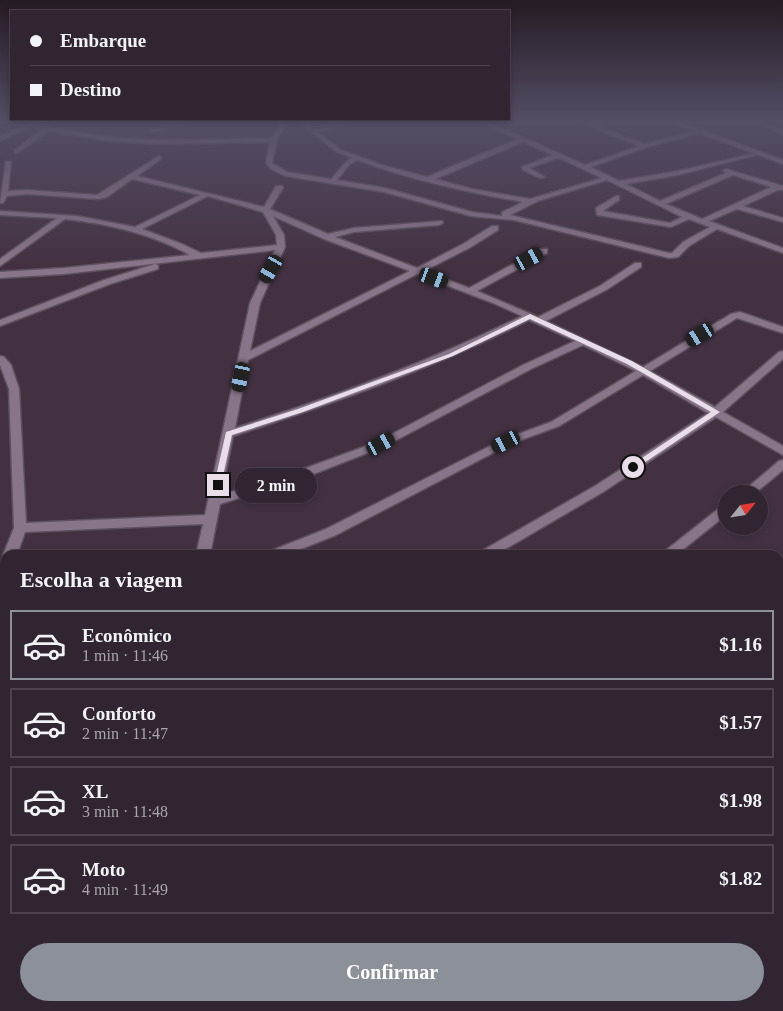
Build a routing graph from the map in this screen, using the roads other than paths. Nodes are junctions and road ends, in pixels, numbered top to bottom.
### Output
1 (7, 170) edge
2 (141, 170) edge
3 (278, 170) edge
4 (342, 170) edge
5 (387, 170) edge
6 (443, 170) edge
7 (528, 170) edge
8 (592, 170) edge
9 (688, 170) edge
10 (723, 170) edge
11 (732, 173) junction
12 (542, 176) dead end
13 (131, 177) junction
14 (608, 178) junction
15 (333, 181) junction
16 (415, 181) junction
17 (618, 183) junction
18 (279, 188) dead end
19 (780, 188) edge
20 (390, 192) junction
21 (207, 194) junction
22 (2, 197) edge
23 (616, 198) dead end
24 (530, 200) junction
25 (659, 204) junction
26 (735, 206) junction
27 (266, 210) junction
28 (0, 212) edge
29 (688, 216) junction
30 (63, 217) junction
31 (511, 219) junction
32 (783, 220) edge
33 (702, 222) junction
34 (439, 223) dead end
35 (715, 227) junction
36 (494, 228) dead end
37 (137, 229) junction
38 (327, 237) junction
39 (281, 247) junction
40 (544, 251) dead end
41 (783, 252) edge
42 (201, 257) junction
43 (184, 258) junction
44 (0, 263) edge
45 (638, 264) dead end
46 (416, 271) junction
47 (0, 275) edge
48 (469, 291) junction
49 (535, 318) junction
50 (0, 323) edge
51 (783, 330) edge
52 (584, 340) junction
53 (783, 354) edge
54 (244, 358) junction
55 (0, 359) edge
56 (643, 370) junction
57 (716, 412) junction
58 (228, 434) junction
59 (783, 451) edge
60 (783, 464) edge
61 (757, 485) edge
62 (214, 502) junction
63 (718, 515) edge
64 (211, 519) junction
65 (20, 528) junction
66 (12, 550) edge
67 (204, 550) edge
68 (286, 550) edge
69 (494, 550) edge
70 (673, 550) edge

1 - 22 street
2 - 13 street
3 - 15 street
4 - 15 street
5 - 16 street
6 - 16 street
7 - 12 street
8 - 14 street
9 - 17 street
10 - 11 street
11 - 19 street
11 - 25 street
13 - 21 street
13 - 22 street
14 - 17 street
14 - 24 street
15 - 20 street
16 - 20 street
16 - 24 street
17 - 25 street
18 - 27 street
19 - 26 street
20 - 31 street
21 - 27 street
21 - 37 street
23 - 29 street
24 - 31 street
25 - 29 street
26 - 32 street
26 - 33 street
27 - 38 street
27 - 39 street
28 - 30 street
29 - 33 street
30 - 37 street
30 - 44 street
31 - 35 street
33 - 35 street
34 - 38 street
35 - 41 street
36 - 46 street
37 - 42 street
38 - 46 street
39 - 42 street
39 - 54 street
40 - 48 street
42 - 43 street
43 - 47 street
43 - 50 street
45 - 49 street
46 - 48 street
46 - 54 street
48 - 49 street
49 - 52 street
49 - 58 street
51 - 56 street
52 - 56 street
52 - 62 street
53 - 57 street
54 - 58 street
55 - 65 street
56 - 57 street
56 - 68 street
57 - 59 street
57 - 69 street
58 - 62 street
60 - 61 street
62 - 64 street
63 - 70 street
64 - 65 street
64 - 67 street
65 - 66 street

